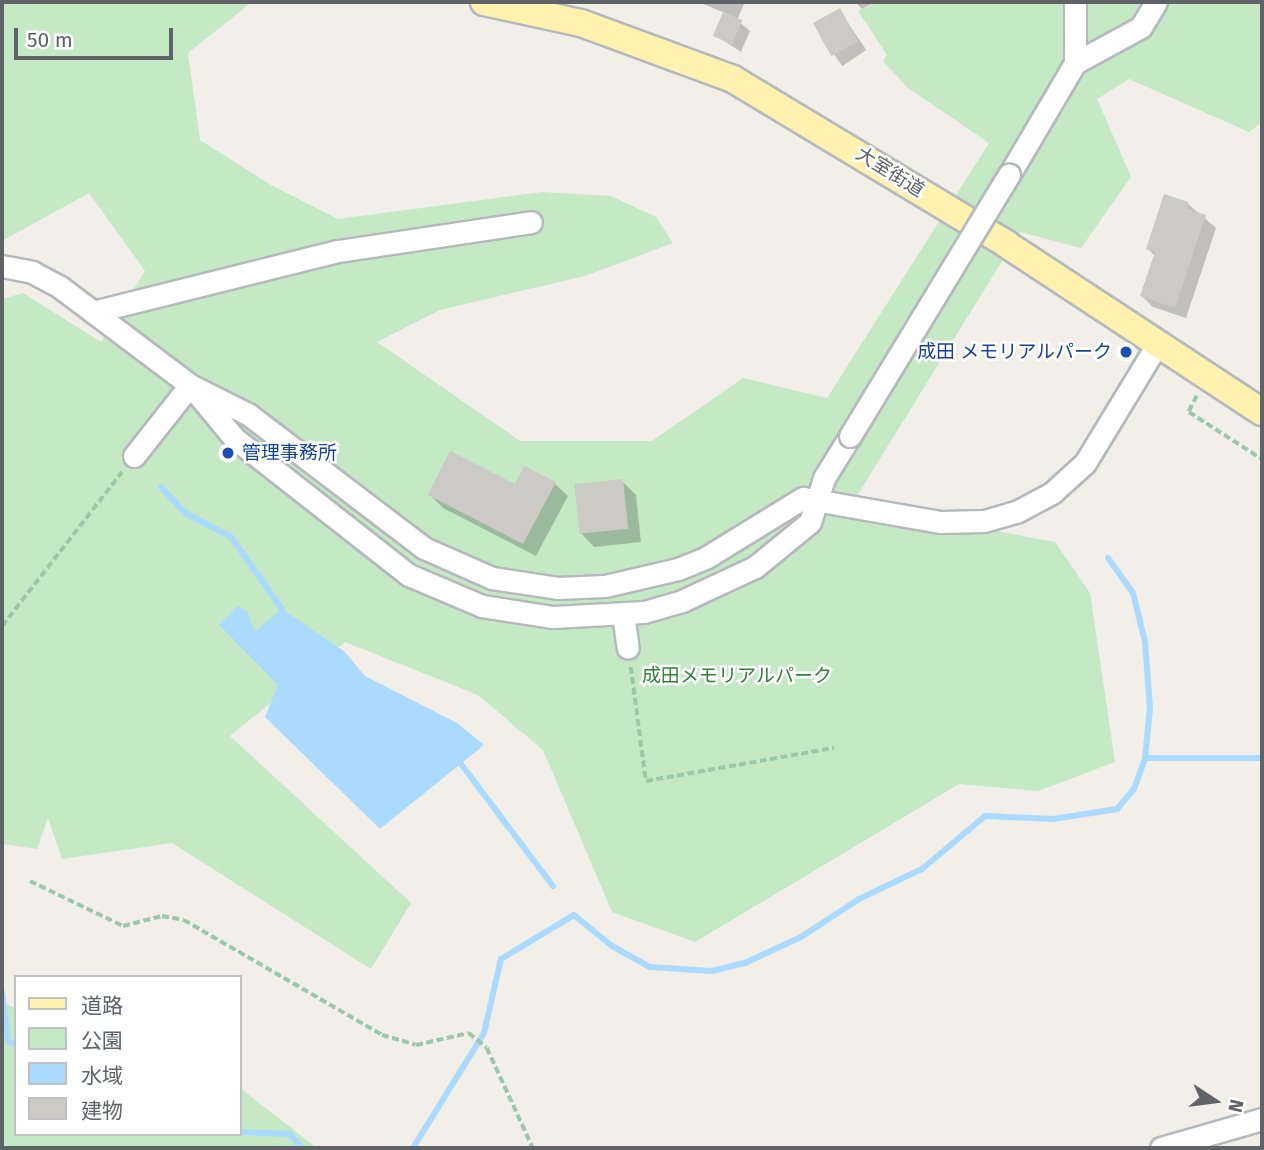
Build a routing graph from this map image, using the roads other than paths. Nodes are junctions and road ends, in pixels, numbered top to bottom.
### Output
1 (484, 2) edge
2 (1075, 2) edge
3 (1156, 2) edge
4 (1075, 63) junction
5 (531, 222) dead end
6 (2, 265) edge
7 (93, 312) junction
8 (1158, 343) junction
9 (190, 385) junction
10 (1262, 412) edge
11 (134, 456) road end
12 (817, 498) junction
13 (623, 614) junction
14 (628, 648) road end
15 (1262, 1119) edge
16 (1161, 1148) edge

1 - 8 main road, 大室街道
2 - 4 street
3 - 4 street
4 - 12 street, bridge
5 - 7 street
6 - 7 street
7 - 9 street
8 - 10 main road, 大室街道
8 - 12 street
9 - 11 street
9 - 12 street
9 - 13 street
12 - 13 street
13 - 14 street
15 - 16 street

